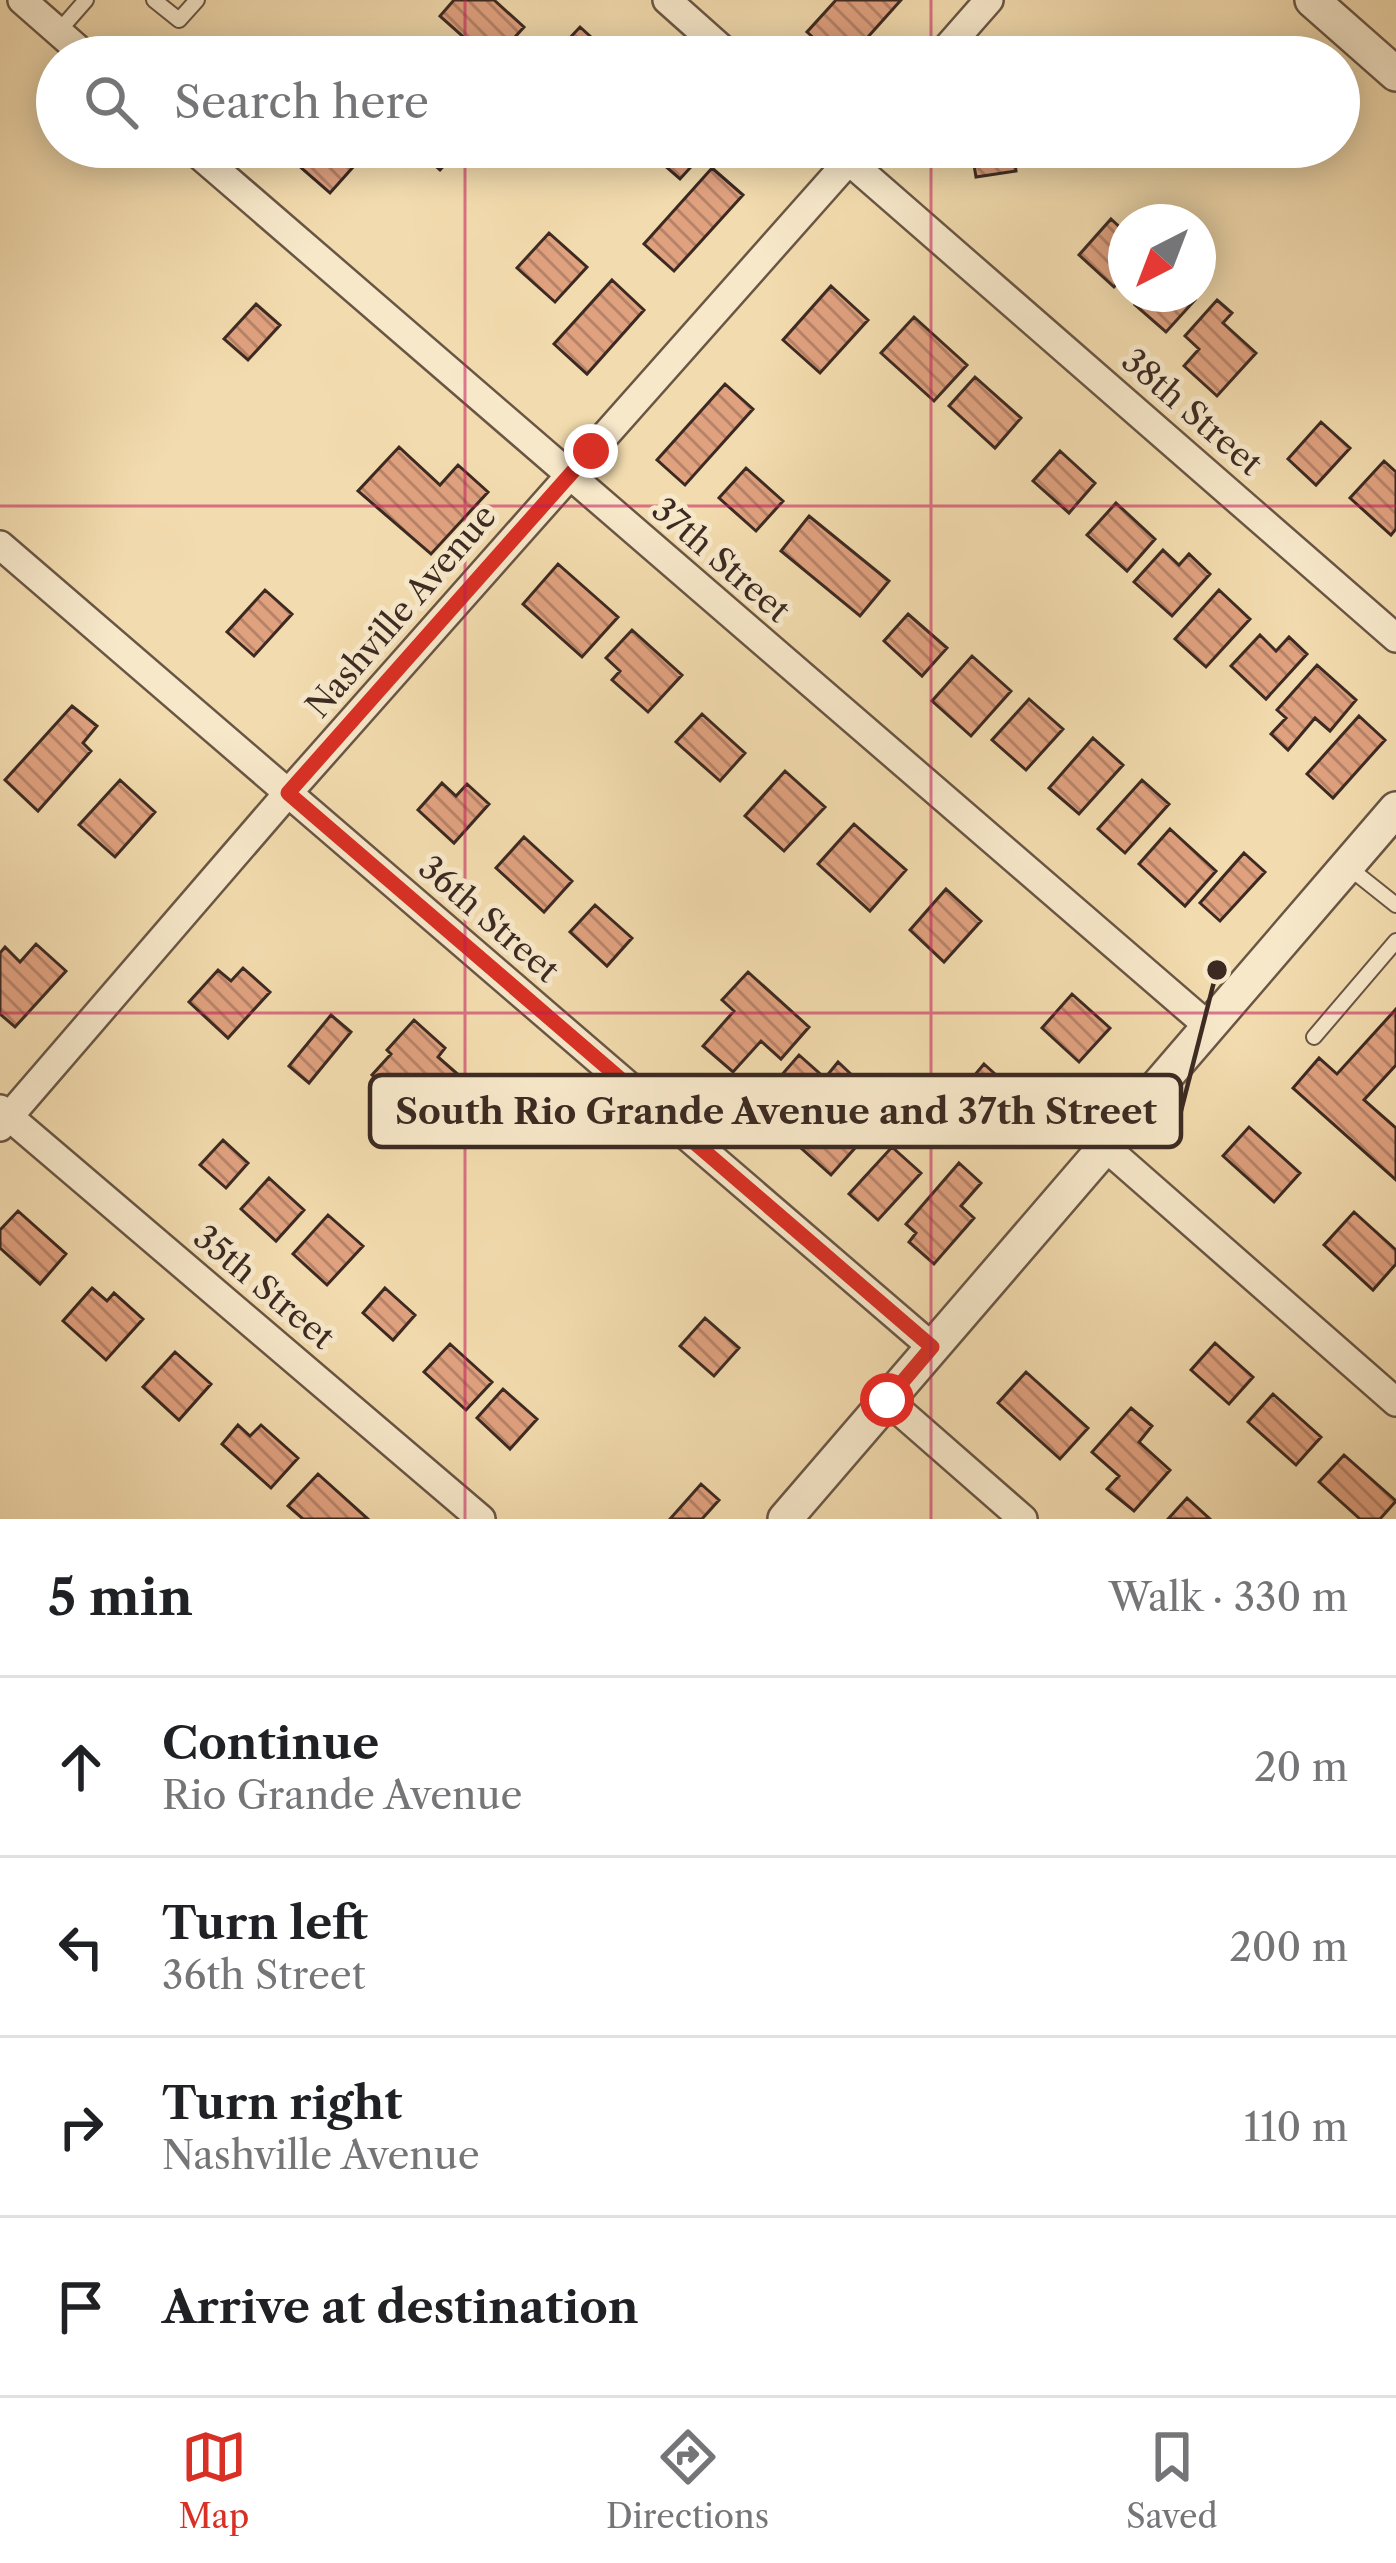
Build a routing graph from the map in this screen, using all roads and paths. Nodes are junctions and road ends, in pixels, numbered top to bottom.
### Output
1 (22, 0) edge
2 (86, 0) edge
3 (154, 0) edge
4 (197, 0) edge
5 (667, 0) edge
6 (989, 0) edge
7 (1312, 0) edge
8 (58, 32) junction
9 (63, 36) edge
10 (707, 36) edge
11 (957, 36) edge
12 (1353, 36) edge
13 (1360, 42) edge
14 (1396, 74) edge
15 (214, 168) edge
16 (834, 168) edge
17 (866, 168) edge
18 (568, 476) junction
19 (0, 544) edge
20 (1396, 638) edge
21 (288, 793) junction
22 (1396, 809) edge
23 (1347, 866) junction
24 (1396, 905) edge
25 (1396, 941) edge
26 (1207, 1025) junction
27 (1314, 1037) dead end
28 (3, 1117) edge
29 (1103, 1145) junction
30 (932, 1347) junction
31 (887, 1400) junction
32 (1396, 1402) edge
33 (481, 1519) edge
34 (785, 1519) edge
35 (1022, 1519) edge

1 - 8 street
2 - 8 lane
3 - 4 lane
5 - 10 street
6 - 11 street
7 - 12 street
8 - 9 street
13 - 14 street
15 - 18 street, 37th Street
16 - 18 street, Nashville Avenue
17 - 20 street, 38th Street
18 - 21 street, Nashville Avenue
18 - 26 street, 37th Street
19 - 21 street, 36th Street
21 - 28 street, Nashville Avenue
21 - 30 street, 36th Street
22 - 23 street
23 - 24 lane
23 - 26 street
25 - 27 lane
26 - 29 street
28 - 33 street, 35th Street
29 - 30 street
29 - 32 street
30 - 31 street
31 - 34 street
31 - 35 street

